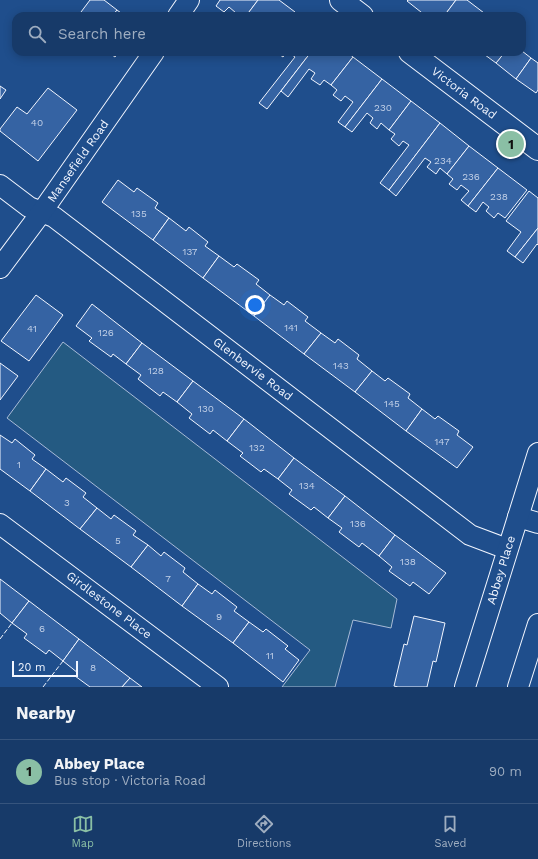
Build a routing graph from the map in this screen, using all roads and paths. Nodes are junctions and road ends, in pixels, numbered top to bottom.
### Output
1 (189, 0) edge
2 (341, 0) edge
3 (181, 12) edge
4 (357, 12) edge
5 (151, 56) edge
6 (415, 56) edge
7 (538, 149) edge
8 (0, 185) edge
9 (41, 213) junction
10 (0, 268) edge
11 (538, 453) edge
12 (518, 517) junction
13 (538, 523) edge
14 (0, 524) edge
15 (507, 549) junction
16 (538, 624) edge
17 (218, 687) edge
18 (465, 687) edge
19 (518, 687) edge

1 - 3 street
2 - 4 street
5 - 9 street, Mansefield Road
6 - 7 street, Victoria Road
8 - 9 street, Glenbervie Road
9 - 10 street, Mansefield Road
9 - 15 street, Glenbervie Road
11 - 12 street, Abbey Place
12 - 13 street
12 - 15 street, Abbey Place
14 - 17 street, Girdlestone Place
15 - 18 street, Abbey Place
16 - 19 street

